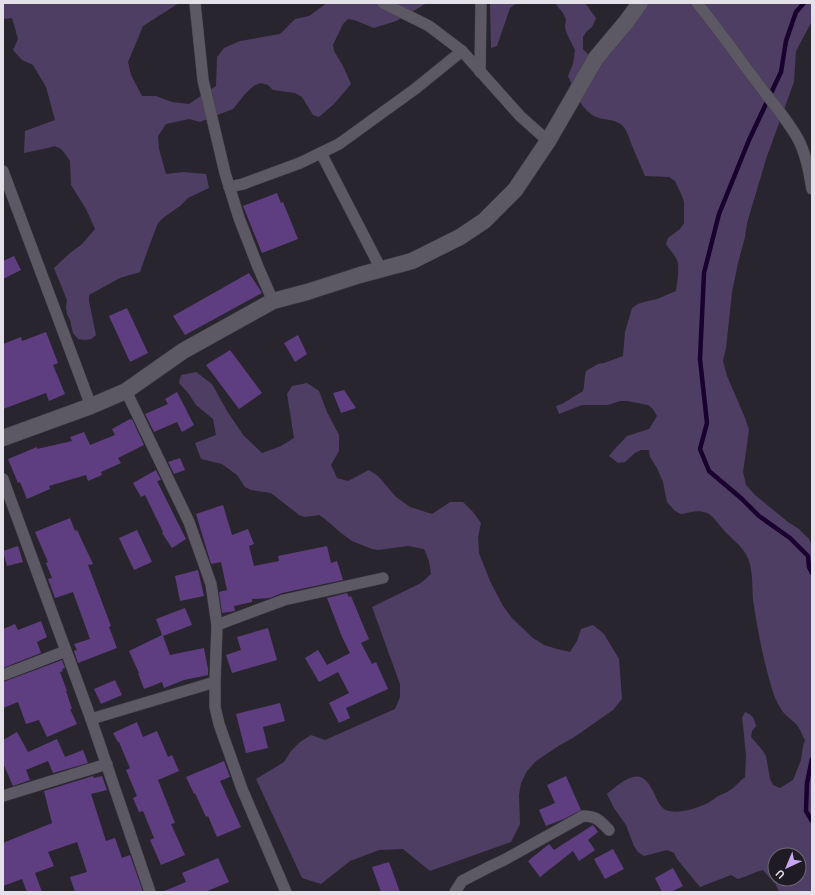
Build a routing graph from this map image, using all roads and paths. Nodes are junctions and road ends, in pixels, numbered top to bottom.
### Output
1 (195, 3) edge
2 (383, 3) edge
3 (481, 3) edge
4 (640, 3) edge
5 (697, 3) edge
6 (462, 51) junction
7 (480, 72) junction
8 (548, 141) junction
9 (321, 153) junction
10 (3, 171) edge
11 (229, 188) junction
12 (812, 189) edge
13 (381, 269) junction
14 (273, 301) junction
15 (126, 392) junction
16 (92, 406) junction
17 (3, 438) edge
18 (3, 479) edge
19 (383, 578) dead end
20 (217, 625) junction
21 (66, 651) junction
22 (3, 675) edge
23 (215, 682) junction
24 (91, 719) junction
25 (107, 764) junction
26 (3, 796) edge
27 (609, 830) dead end
28 (150, 892) edge
29 (286, 892) edge
30 (455, 892) edge

1 - 11 street
2 - 6 street
3 - 7 street
4 - 8 main road
5 - 12 street
6 - 7 street
6 - 9 street
7 - 8 street
8 - 13 main road
9 - 11 street
9 - 13 street
10 - 16 street
11 - 14 street
13 - 14 main road
14 - 15 main road
15 - 16 main road
15 - 20 street
16 - 17 main road
18 - 21 street
19 - 20 street
20 - 23 street
21 - 22 street
21 - 24 street
23 - 24 street
23 - 29 street
24 - 25 street
25 - 26 street
25 - 28 street
27 - 30 street

